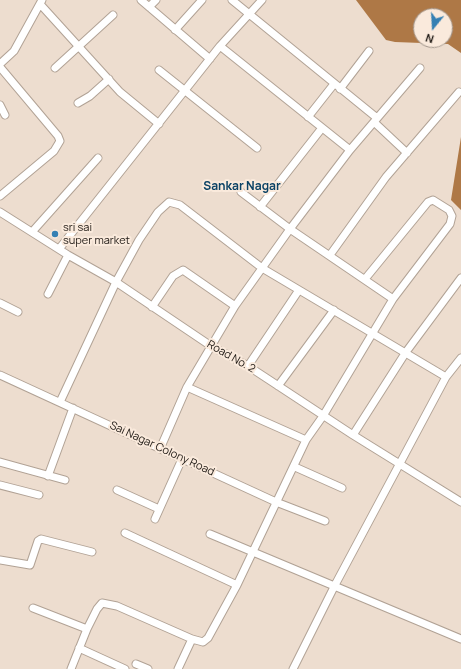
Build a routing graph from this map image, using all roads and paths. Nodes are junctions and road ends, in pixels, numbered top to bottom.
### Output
1 (141, 0) edge
2 (156, 0) edge
3 (202, 0) edge
4 (232, 0) edge
5 (262, 0) edge
6 (41, 2) edge
7 (149, 7) junction
8 (113, 15) dead end
9 (250, 15) junction
10 (175, 30) junction
11 (78, 46) junction
12 (220, 46) junction
13 (369, 51) dead end
14 (210, 58) junction
15 (0, 66) edge
16 (55, 68) dead end
17 (420, 68) dead end
18 (160, 70) dead end
19 (109, 79) junction
20 (334, 84) junction
21 (340, 89) junction
22 (185, 91) junction
23 (458, 92) dead end
24 (78, 103) dead end
25 (0, 105) edge
26 (5, 115) dead end
27 (308, 117) junction
28 (375, 120) junction
29 (159, 124) junction
30 (322, 128) junction
31 (257, 148) dead end
32 (350, 150) junction
33 (407, 153) junction
34 (98, 158) dead end
35 (241, 192) dead end
36 (0, 196) edge
37 (260, 207) junction
38 (0, 212) edge
39 (290, 229) junction
40 (32, 232) junction
41 (58, 249) junction
42 (68, 255) junction
43 (330, 255) junction
44 (262, 268) junction
45 (461, 278) edge
46 (365, 279) junction
47 (116, 282) junction
48 (300, 290) junction
49 (48, 294) dead end
50 (393, 299) junction
51 (0, 303) edge
52 (235, 306) junction
53 (152, 307) junction
54 (334, 310) junction
55 (18, 312) dead end
56 (372, 333) junction
57 (210, 346) junction
58 (406, 352) junction
59 (461, 358) edge
60 (248, 366) junction
61 (0, 375) edge
62 (446, 377) junction
63 (278, 386) junction
64 (186, 387) junction
65 (60, 402) junction
66 (73, 408) junction
67 (323, 416) junction
68 (353, 435) junction
69 (306, 440) junction
70 (160, 449) junction
71 (182, 458) junction
72 (0, 462) edge
73 (399, 464) junction
74 (295, 467) junction
75 (48, 476) junction
76 (65, 480) dead end
77 (0, 485) edge
78 (342, 488) dead end
79 (117, 490) dead end
80 (39, 495) dead end
81 (276, 502) junction
82 (461, 502) edge
83 (159, 509) junction
84 (155, 519) dead end
85 (325, 521) dead end
86 (125, 533) dead end
87 (210, 534) dead end
88 (92, 552) dead end
89 (252, 552) junction
90 (0, 560) edge
91 (237, 585) junction
92 (335, 585) junction
93 (33, 608) dead end
94 (87, 629) junction
95 (192, 639) junction
96 (461, 639) edge
97 (79, 648) junction
98 (136, 664) dead end
99 (71, 669) edge
100 (125, 669) edge
101 (148, 669) edge
102 (178, 669) edge
103 (293, 669) edge

1 - 7 street
2 - 7 street
3 - 10 street
4 - 9 street
5 - 9 street
6 - 11 street
6 - 15 street
7 - 10 street
8 - 11 street
9 - 12 street
9 - 20 street
10 - 14 street
11 - 16 street
11 - 19 street
12 - 14 street
12 - 27 street
13 - 21 street
14 - 22 street
15 - 36 street
17 - 28 street
18 - 22 street
19 - 24 street
19 - 29 street
20 - 21 street
20 - 27 street
21 - 28 street
22 - 29 street
22 - 31 street
23 - 33 street
25 - 26 street
27 - 30 street
28 - 32 street
28 - 33 street
29 - 41 street
30 - 32 street
30 - 37 street
32 - 39 street
33 - 43 street
34 - 40 street
35 - 37 street
37 - 39 street
38 - 40 street, Road No. 2
39 - 43 street
39 - 44 street
40 - 41 street, Road No. 2
41 - 42 street, Road No. 2
42 - 47 street, Road No. 2
42 - 49 street
43 - 46 street
44 - 47 street
44 - 48 street
44 - 52 street
45 - 58 street
46 - 50 street
46 - 50 street
47 - 53 street, Road No. 2
47 - 65 street
48 - 54 street
48 - 60 street
50 - 56 street
51 - 55 street
52 - 53 street
52 - 57 street
53 - 57 street, Road No. 2
54 - 56 street
54 - 63 street
56 - 58 street
56 - 67 street
57 - 60 street, Road No. 2
57 - 64 street
58 - 62 street
58 - 68 street
59 - 62 street
60 - 63 street, Road No. 2
61 - 65 street, Sai Nagar Colony Road
62 - 73 street
63 - 67 street, Road No. 2
64 - 69 street
64 - 70 street
65 - 66 street, Sai Nagar Colony Road
66 - 70 street, Sai Nagar Colony Road
66 - 75 street
67 - 68 street, Road No. 2
67 - 69 street
68 - 73 street, Road No. 2
69 - 74 street
70 - 71 street, Sai Nagar Colony Road
71 - 81 street, Sai Nagar Colony Road
71 - 83 street
72 - 75 street
73 - 82 street, Road No. 2
73 - 92 street
74 - 78 street
74 - 81 street
75 - 76 street
77 - 80 street
79 - 83 street
81 - 85 street, Sai Nagar Colony Road
81 - 89 street
83 - 84 street
86 - 91 street
87 - 89 street
88 - 90 street
89 - 91 street
89 - 92 street
91 - 95 street
92 - 96 street
92 - 103 street
93 - 94 street
94 - 95 street
94 - 97 street
95 - 102 street
97 - 99 street
97 - 100 street
98 - 101 street

